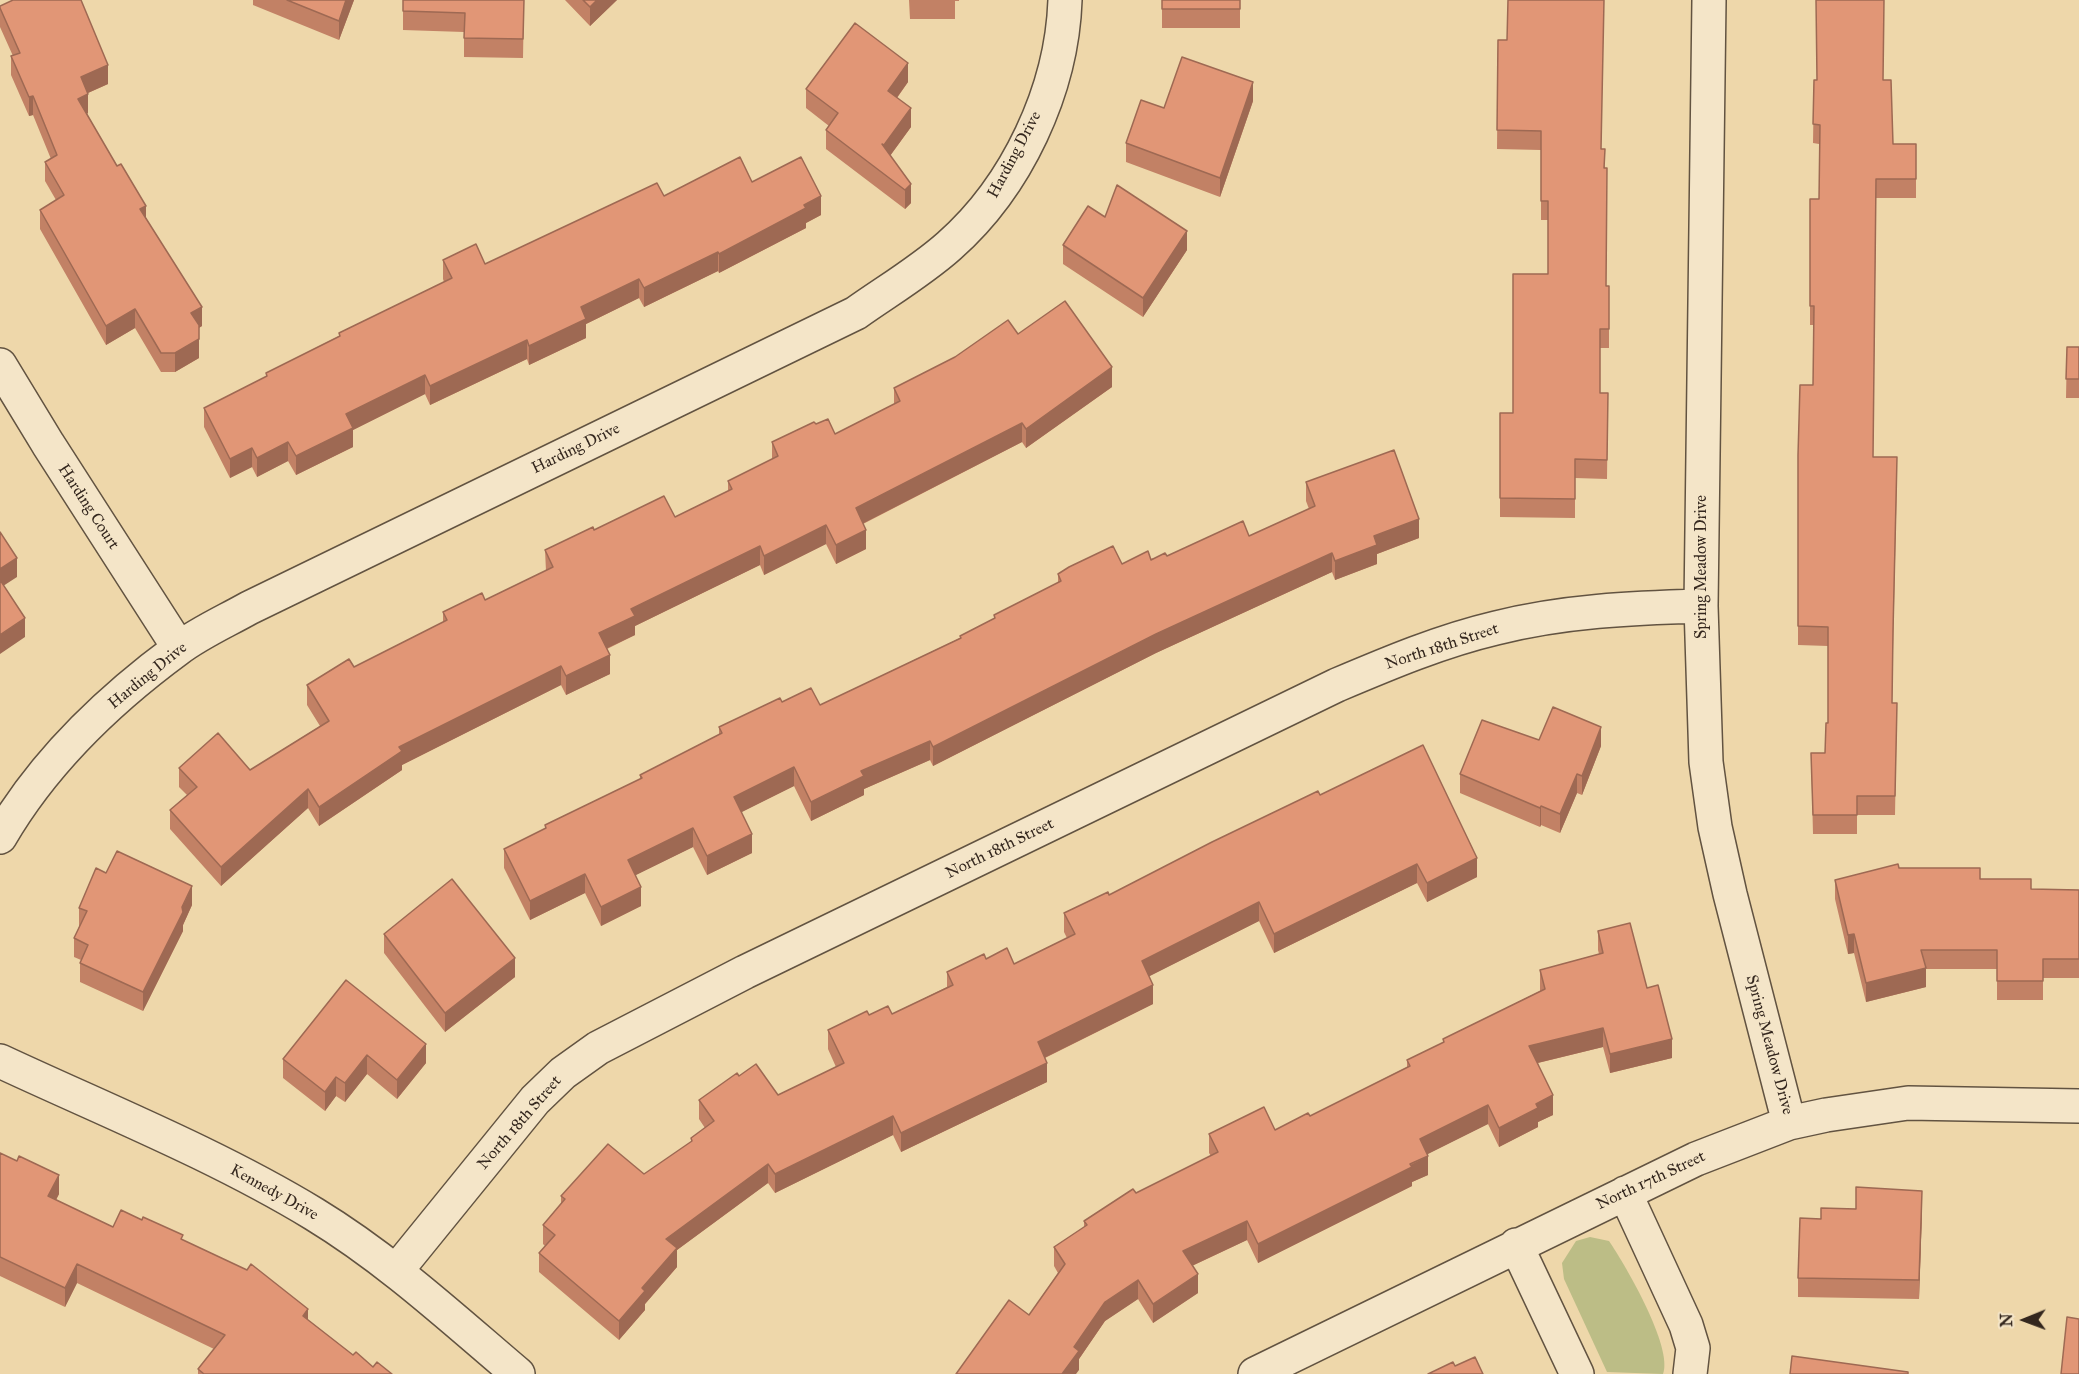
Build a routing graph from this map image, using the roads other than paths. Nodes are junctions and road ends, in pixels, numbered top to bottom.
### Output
1 (1065, 0) edge
2 (1709, 0) edge
3 (0, 365) edge
4 (1701, 606) junction
5 (179, 648) junction
6 (0, 837) edge
7 (0, 1061) edge
8 (2079, 1106) edge
9 (1789, 1123) junction
10 (1625, 1193) junction
11 (1516, 1245) junction
12 (397, 1270) junction
13 (518, 1374) edge
14 (1255, 1374) edge
15 (1577, 1374) edge
16 (1690, 1374) edge

1 - 5 street, Harding Drive
2 - 4 street, Spring Meadow Drive
3 - 5 street, Harding Court
4 - 9 street, Spring Meadow Drive
4 - 12 street, North 18th Street
5 - 6 street, Harding Drive
7 - 12 street, Kennedy Drive
8 - 9 street, North 17th Street
9 - 10 street, North 17th Street
10 - 11 street, North 17th Street
10 - 16 street
11 - 14 street, North 17th Street
11 - 15 street
12 - 13 street, Kennedy Drive

